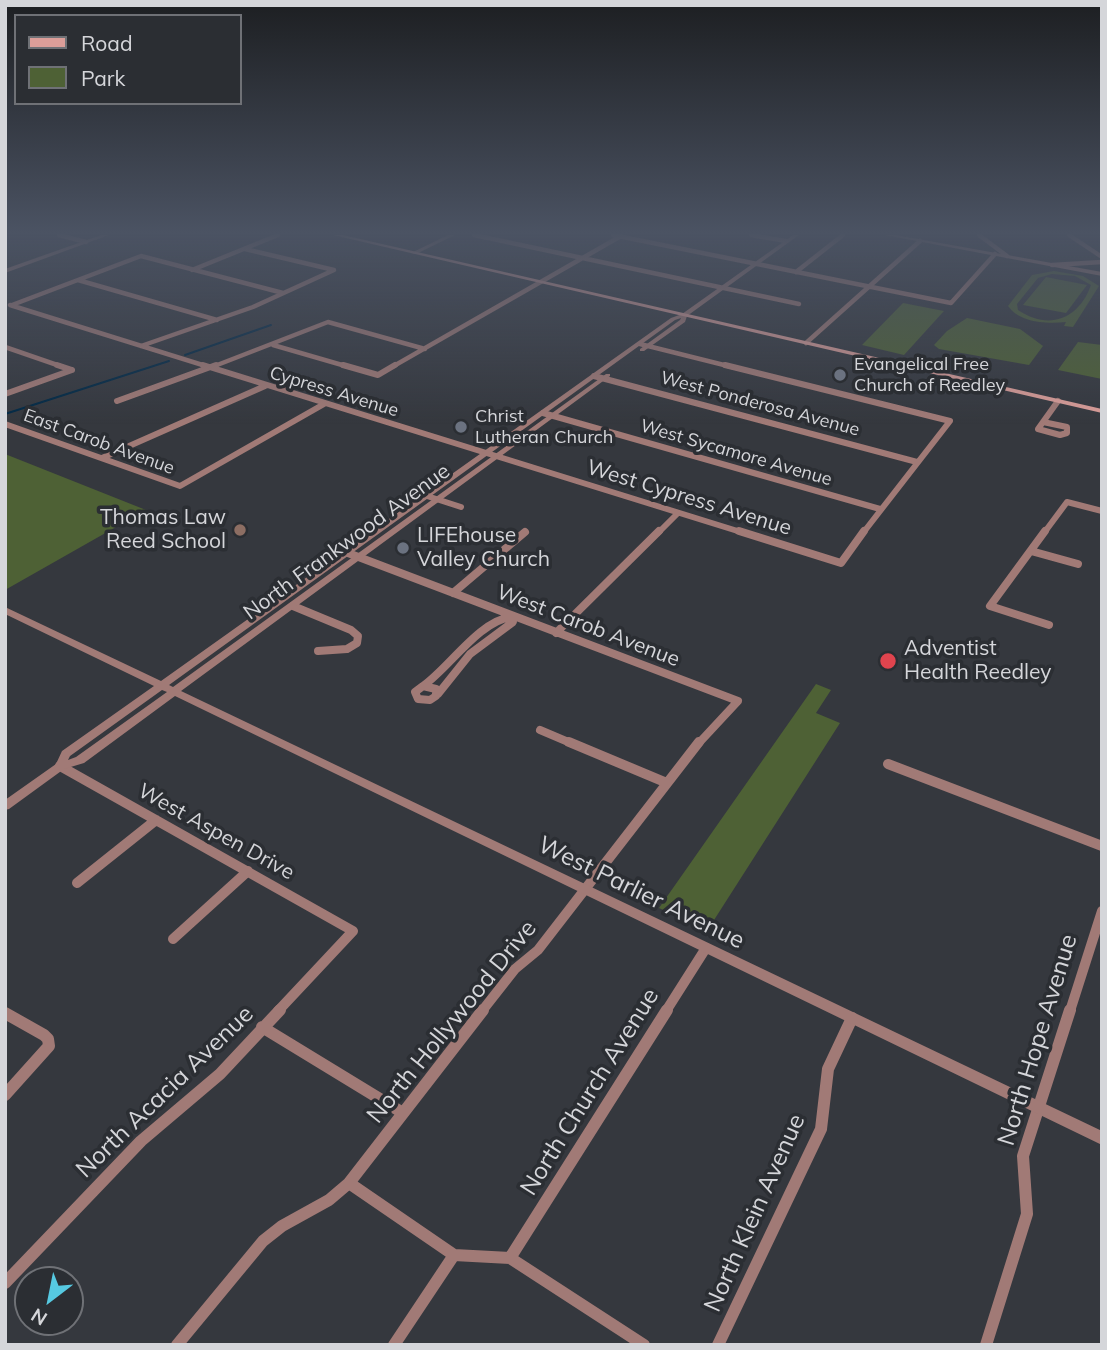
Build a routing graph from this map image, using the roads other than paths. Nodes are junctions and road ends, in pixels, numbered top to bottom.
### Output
1 (28, 298) edge
2 (141, 298) edge
3 (271, 298) edge
4 (513, 298) edge
5 (610, 298) edge
6 (708, 298) edge
7 (770, 298) edge
8 (857, 298) edge
9 (925, 298) edge
10 (955, 298) edge
11 (799, 304) dead end
12 (8, 305) edge
13 (684, 315) junction
14 (217, 320) junction
15 (806, 343) junction
16 (273, 345) junction
17 (644, 345) junction
18 (141, 346) junction
19 (5, 347) edge
20 (425, 349) junction
21 (209, 368) junction
22 (594, 376) junction
23 (603, 379) junction
24 (265, 386) junction
25 (5, 394) edge
26 (117, 401) dead end
27 (1058, 401) junction
28 (324, 404) junction
29 (1102, 411) edge
30 (543, 413) junction
31 (553, 415) junction
32 (1043, 422) dead end
33 (7, 424) edge
34 (491, 455) junction
35 (102, 458) junction
36 (917, 462) junction
37 (427, 496) junction
38 (438, 499) junction
39 (461, 507) dead end
40 (880, 509) junction
41 (1102, 511) edge
42 (678, 513) junction
43 (526, 532) dead end
44 (1031, 551) junction
45 (352, 555) junction
46 (1078, 564) dead end
47 (453, 593) junction
48 (293, 606) junction
49 (5, 610) edge
50 (508, 617) junction
51 (1049, 625) dead end
52 (556, 632) junction
53 (318, 651) dead end
54 (162, 685) junction
55 (423, 686) junction
56 (175, 691) junction
57 (438, 694) junction
58 (738, 701) joint
59 (540, 730) dead end
60 (888, 764) dead end
61 (60, 766) junction
62 (667, 783) junction
63 (5, 806) edge
64 (156, 820) junction
65 (1102, 846) edge
66 (248, 871) junction
67 (77, 883) dead end
68 (586, 890) junction
69 (1102, 911) edge
70 (354, 931) joint
71 (173, 939) dead end
72 (706, 948) junction
73 (5, 1013) edge
74 (852, 1017) junction
75 (262, 1027) junction
76 (5, 1095) edge
77 (1038, 1107) junction
78 (403, 1114) junction
79 (1102, 1138) edge
80 (349, 1183) junction
81 (454, 1255) junction
82 (510, 1258) junction
83 (5, 1283) edge
84 (177, 1345) edge
85 (394, 1345) edge
86 (644, 1345) edge
87 (718, 1345) edge
88 (986, 1345) edge

1 - 12 street
2 - 14 street
3 - 14 street
4 - 20 street
5 - 13 main road
6 - 13 street, North Frankwood Avenue
7 - 11 street
8 - 15 street
9 - 10 street
12 - 18 street, Cypress Avenue
13 - 15 main road
13 - 17 street, North Frankwood Avenue
14 - 18 street
15 - 27 main road
16 - 20 street
16 - 20 street
16 - 21 street
17 - 22 street, North Frankwood Avenue
17 - 23 street, North Frankwood Avenue
17 - 36 street
18 - 21 street, Cypress Avenue
19 - 25 street
21 - 24 street, Cypress Avenue
21 - 26 street
22 - 23 street, West Ponderosa Avenue
22 - 30 street, North Frankwood Avenue
23 - 31 street, North Frankwood Avenue
23 - 36 street, West Ponderosa Avenue
24 - 28 street, Cypress Avenue
24 - 35 street
27 - 29 main road
27 - 32 street
28 - 34 street, Cypress Avenue
28 - 35 street, East Carob Avenue
30 - 31 street, West Sycamore Avenue
30 - 34 street, North Frankwood Avenue
31 - 34 street, North Frankwood Avenue
31 - 40 street, West Sycamore Avenue
33 - 35 street, East Carob Avenue
34 - 37 street, North Frankwood Avenue
34 - 38 street, North Frankwood Avenue
34 - 42 street, West Cypress Avenue
36 - 40 street
37 - 38 street
37 - 45 street, North Frankwood Avenue
38 - 39 street
38 - 45 street, North Frankwood Avenue
40 - 42 street, West Cypress Avenue
41 - 44 street
42 - 52 street
43 - 47 street
44 - 46 street
44 - 51 street
45 - 47 street, West Carob Avenue
45 - 48 street, North Frankwood Avenue
45 - 54 street, North Frankwood Avenue
47 - 50 street, West Carob Avenue
48 - 53 street
48 - 56 street, North Frankwood Avenue
49 - 54 street, West Parlier Avenue
50 - 52 street, West Carob Avenue
50 - 55 street
50 - 57 street
52 - 58 street, West Carob Avenue
54 - 56 street, West Parlier Avenue
54 - 61 street, North Frankwood Avenue
55 - 57 street
55 - 57 street
56 - 61 street, North Frankwood Avenue
56 - 68 street, West Parlier Avenue
58 - 62 street, North Hollywood Drive
59 - 62 street
60 - 65 street
61 - 63 street, North Frankwood Avenue
61 - 64 street, West Aspen Drive
62 - 68 street, North Hollywood Drive
64 - 66 street, West Aspen Drive
64 - 67 street
66 - 70 street, West Aspen Drive
66 - 71 street
68 - 72 street, West Parlier Avenue
68 - 78 street, North Hollywood Drive
69 - 77 street, North Hope Avenue
70 - 75 street, North Acacia Avenue
72 - 74 street, West Parlier Avenue
72 - 82 street, North Church Avenue
73 - 76 street
74 - 77 street, West Parlier Avenue
74 - 87 street, North Klein Avenue
75 - 78 street
75 - 83 street, North Acacia Avenue
77 - 79 street, West Parlier Avenue
77 - 88 street, North Hope Avenue
78 - 80 street, North Hollywood Drive
80 - 81 street
80 - 84 street, North Hollywood Drive
81 - 82 street
81 - 85 street
82 - 86 street

